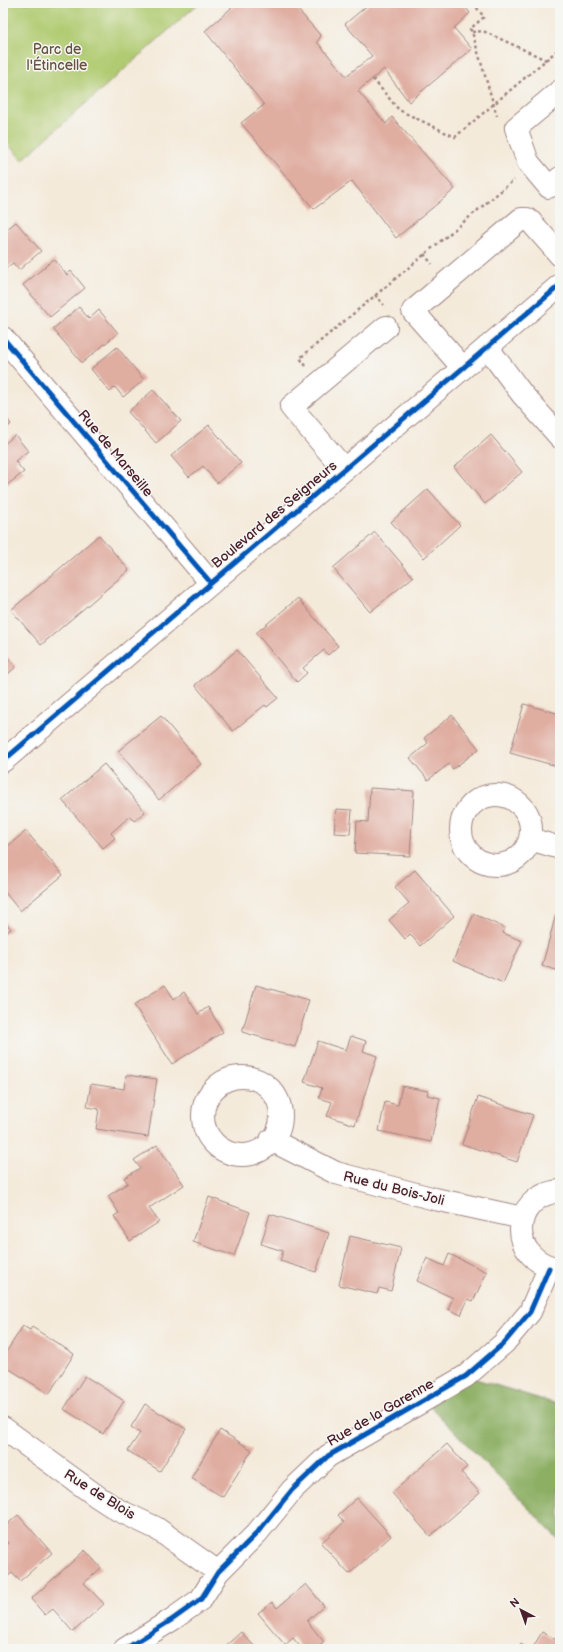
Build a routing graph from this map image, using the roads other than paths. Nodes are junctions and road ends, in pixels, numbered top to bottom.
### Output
1 (560, 91) edge
2 (560, 178) edge
3 (560, 255) edge
4 (560, 285) edge
5 (386, 327) dead end
6 (3, 338) edge
7 (487, 348) junction
8 (463, 368) junction
9 (560, 437) edge
10 (344, 470) junction
11 (211, 583) junction
12 (3, 761) edge
13 (530, 839) dead end
14 (560, 848) edge
15 (271, 1140) dead end
16 (560, 1191) edge
17 (523, 1218) junction
18 (555, 1268) edge
19 (3, 1428) edge
20 (218, 1572) junction
21 (125, 1649) edge

1 - 2 street
3 - 8 street
4 - 7 street, Boulevard des Seigneurs
5 - 10 street
6 - 11 street, Rue de Marseille
7 - 8 street, Boulevard des Seigneurs
7 - 9 street
8 - 10 street, Boulevard des Seigneurs
10 - 11 street, Boulevard des Seigneurs
11 - 12 street, Boulevard des Seigneurs
13 - 14 street
15 - 17 street, Rue du Bois-Joli
16 - 17 street
17 - 18 street
18 - 20 street, Rue de la Garenne
19 - 20 street, Rue de Blois
20 - 21 street, Rue de la Garenne

